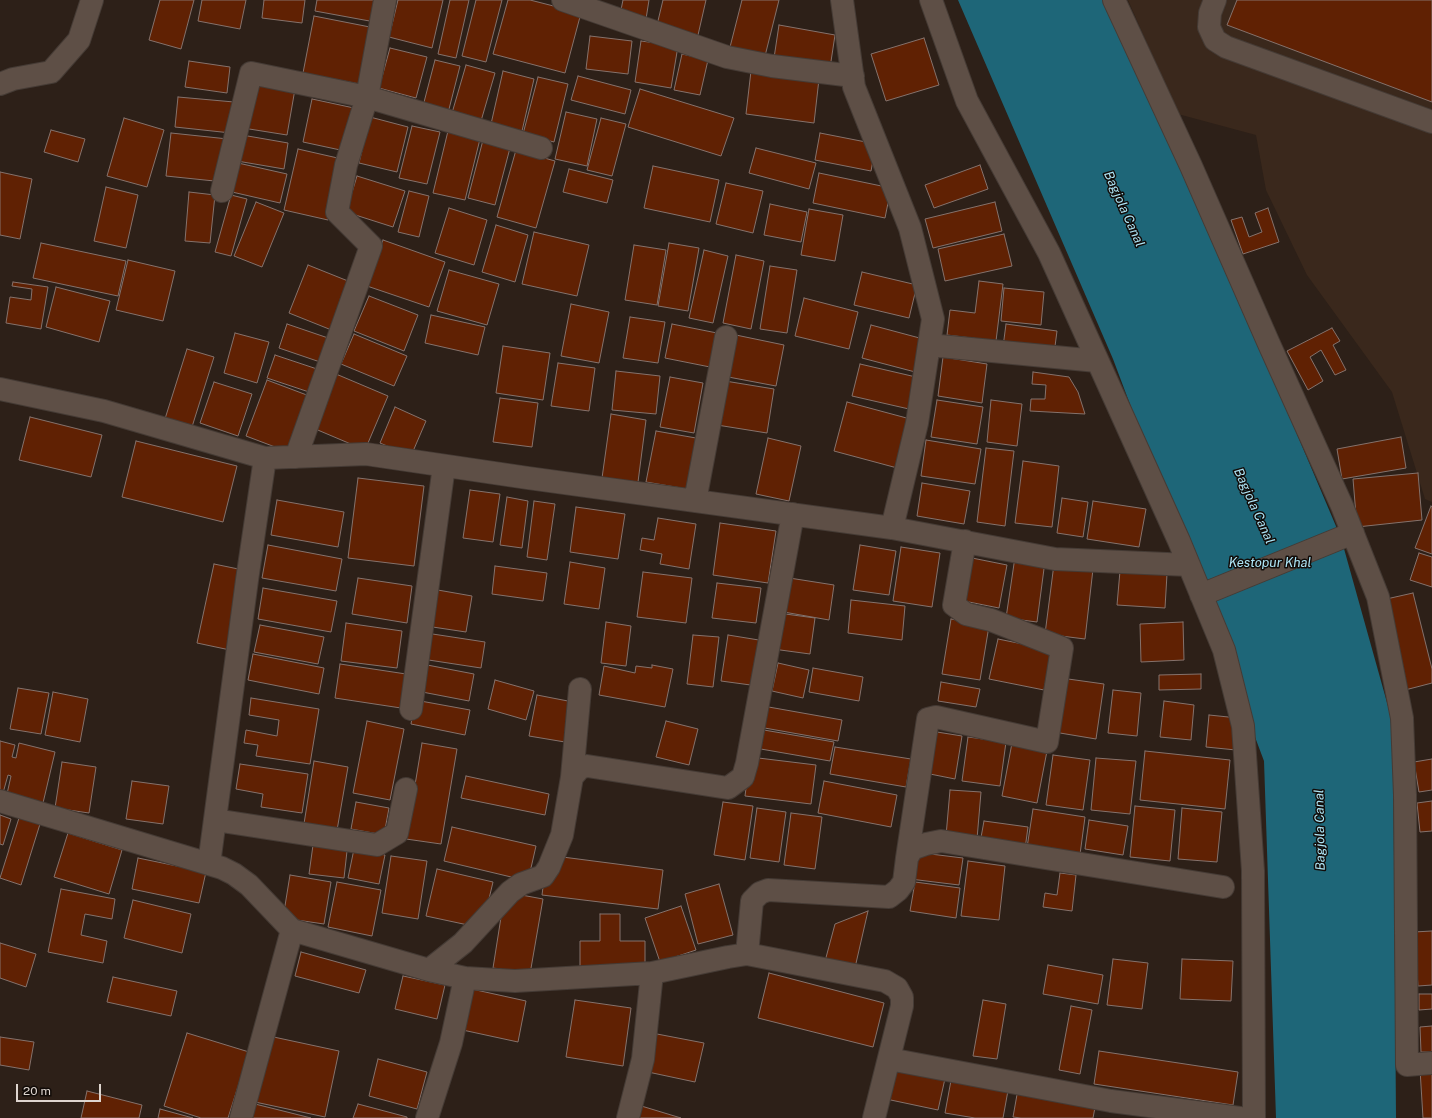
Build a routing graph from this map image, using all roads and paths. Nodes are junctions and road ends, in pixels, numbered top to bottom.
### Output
1 (92, 0) edge
2 (385, 0) edge
3 (563, 0) edge
4 (842, 0) edge
5 (931, 0) edge
6 (1114, 0) edge
7 (1215, 0) edge
8 (853, 76) junction
9 (0, 84) edge
10 (367, 97) junction
11 (1432, 122) edge
12 (541, 148) dead end
13 (222, 191) dead end
14 (726, 337) dead end
15 (929, 345) junction
16 (1097, 361) junction
17 (0, 389) edge
18 (296, 457) junction
19 (265, 458) junction
20 (444, 466) junction
21 (695, 501) junction
22 (793, 514) junction
23 (892, 528) junction
24 (1353, 533) junction
25 (965, 541) junction
26 (1189, 565) junction
27 (1201, 595) junction
28 (580, 689) dead end
29 (411, 709) dead end
30 (572, 777) junction
31 (406, 789) dead end
32 (0, 801) edge
33 (215, 820) junction
34 (907, 858) junction
35 (209, 864) junction
36 (1223, 887) dead end
37 (292, 930) junction
38 (748, 954) junction
39 (429, 970) junction
40 (652, 974) junction
41 (465, 978) junction
42 (889, 1059) junction
43 (1432, 1063) edge
44 (1109, 1110) edge
45 (241, 1118) edge
46 (427, 1118) edge
47 (628, 1118) edge
48 (874, 1118) edge
49 (1240, 1118) edge
50 (1254, 1118) edge

1 - 9 street
2 - 10 street
3 - 8 street
4 - 8 street
5 - 16 street
6 - 24 street
7 - 11 street
8 - 15 street
10 - 12 street
10 - 13 street
10 - 18 street
14 - 21 street
15 - 16 street
15 - 23 street
16 - 26 street
17 - 19 street
18 - 19 street
18 - 20 street
19 - 33 street
20 - 21 street
20 - 29 street
21 - 22 street
22 - 23 street
22 - 30 street
23 - 25 street
24 - 27 street
24 - 43 street
25 - 26 street
25 - 34 street
26 - 27 street
27 - 50 street
28 - 30 street
30 - 39 street
31 - 33 street
32 - 35 street
33 - 35 street
34 - 36 street
34 - 38 street
35 - 37 street
37 - 39 street
37 - 45 street
38 - 40 street
38 - 42 street
39 - 41 street
40 - 41 street
40 - 47 street
41 - 46 street
42 - 44 street
42 - 48 street
44 - 49 street

